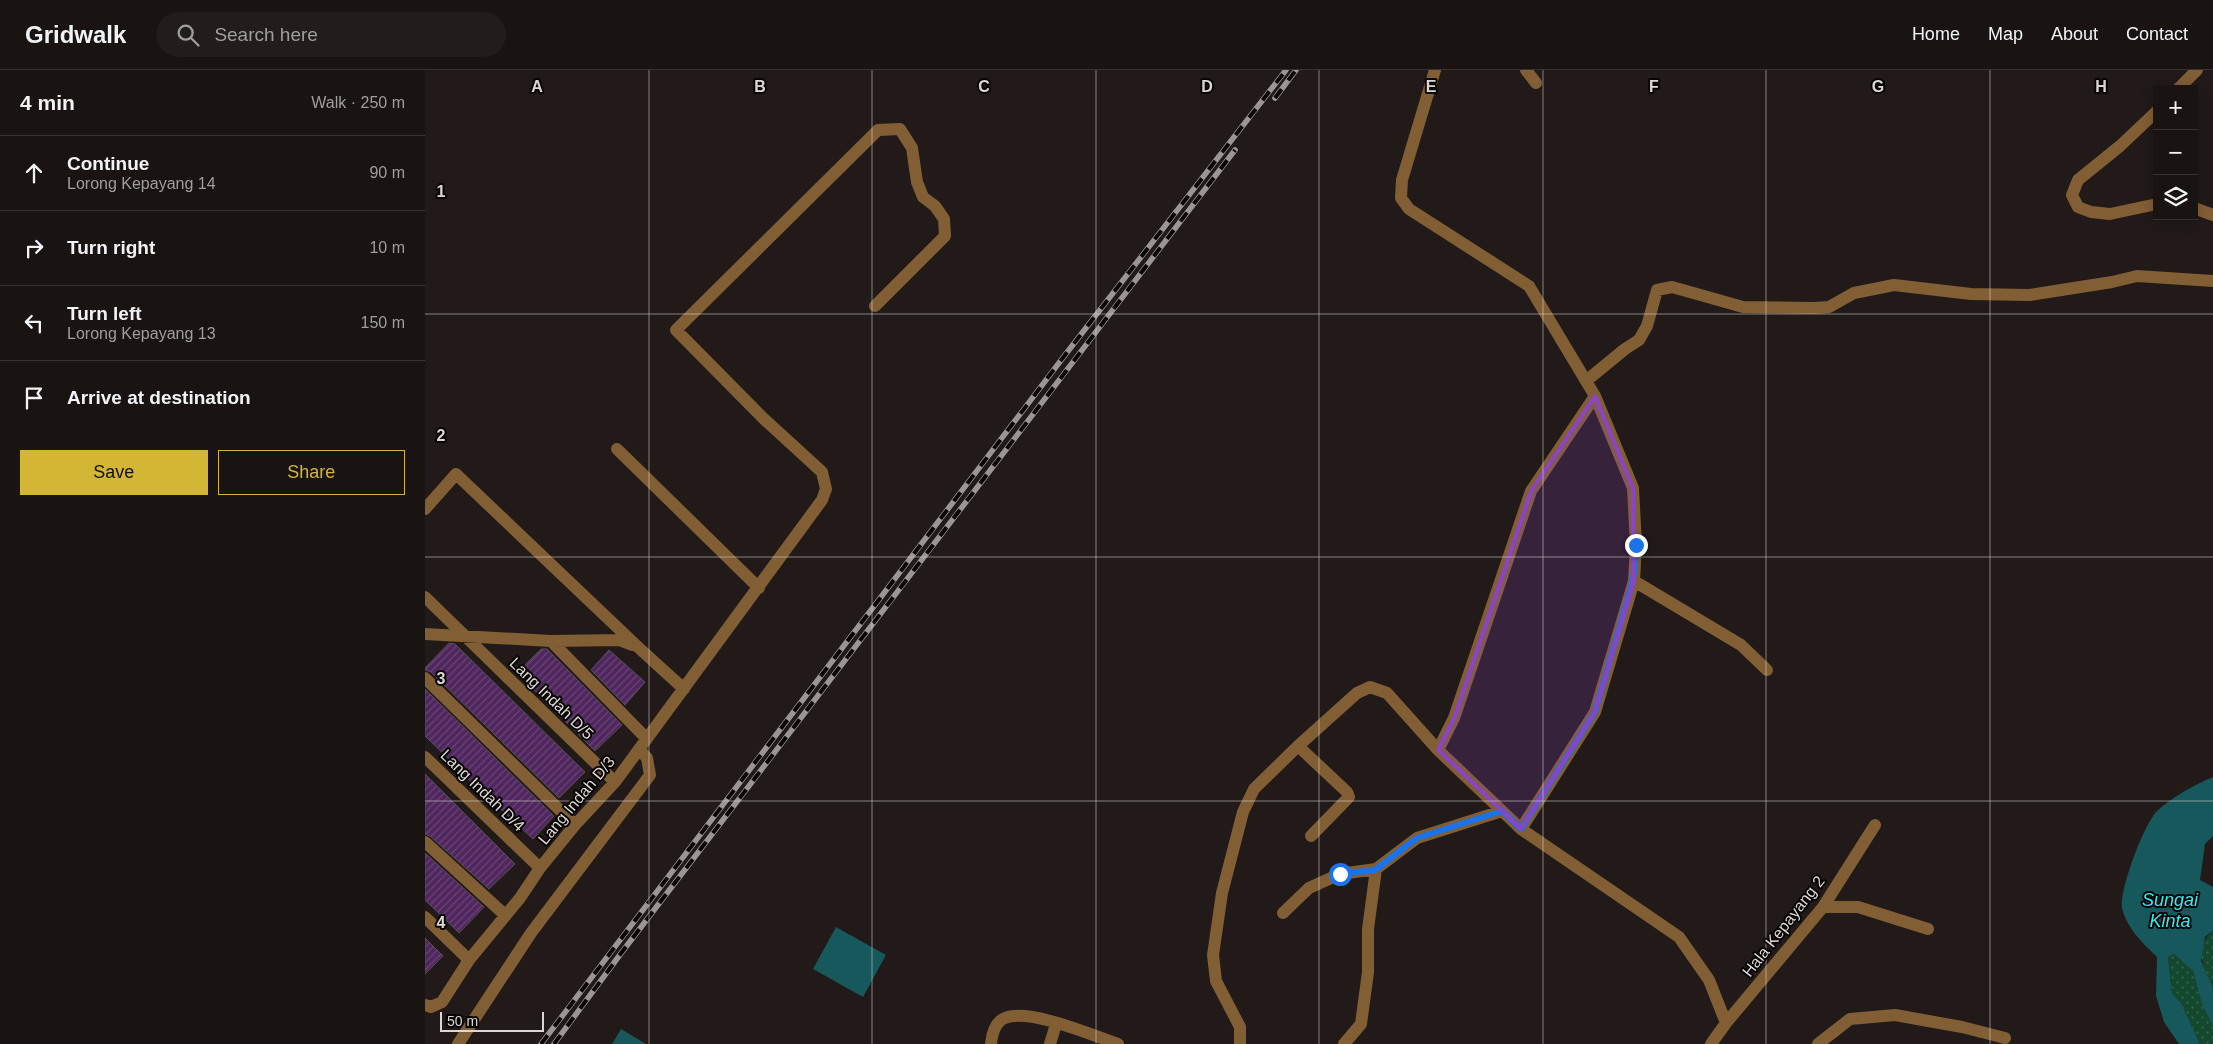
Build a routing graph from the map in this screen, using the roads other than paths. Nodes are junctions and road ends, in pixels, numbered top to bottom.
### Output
1 (1435, 70) edge
2 (1526, 70) edge
3 (2197, 70) edge
4 (1536, 83) dead end
5 (2183, 85) edge
6 (2153, 115) edge
7 (2153, 205) edge
8 (2198, 209) edge
9 (2213, 215) edge
10 (2213, 281) edge
11 (875, 306) dead end
12 (1586, 381) junction
13 (1595, 396) junction
14 (617, 449) dead end
15 (425, 509) edge
16 (1633, 581) junction
17 (759, 588) junction
18 (425, 597) edge
19 (425, 634) edge
20 (467, 637) junction
21 (551, 641) junction
22 (639, 648) junction
23 (1767, 670) dead end
24 (425, 678) edge
25 (684, 689) junction
26 (643, 744) junction
27 (1298, 746) junction
28 (1437, 750) junction
29 (425, 756) edge
30 (615, 782) junction
31 (1502, 811) junction
32 (575, 825) junction
33 (1875, 825) dead end
34 (1521, 829) junction
35 (1311, 836) dead end
36 (425, 842) edge
37 (540, 868) junction
38 (1375, 870) junction
39 (1823, 907) junction
40 (1283, 913) dead end
41 (505, 915) junction
42 (425, 917) edge
43 (1928, 928) dead end
44 (469, 960) junction
45 (425, 1005) edge
46 (1726, 1023) junction
47 (1057, 1024) junction
48 (2005, 1038) dead end
49 (458, 1044) edge
50 (991, 1044) edge
51 (1050, 1044) edge
52 (1118, 1044) edge
53 (1240, 1044) edge
54 (1344, 1044) edge
55 (1711, 1044) edge
56 (1818, 1044) edge

1 - 12 street
2 - 4 street
3 - 5 street
6 - 7 street
8 - 9 street
10 - 12 street
11 - 17 street, Lang Indah D/3
12 - 13 street
13 - 16 street
13 - 28 street
14 - 17 street
15 - 22 street
16 - 23 street
16 - 34 street
17 - 25 street, Lang Indah D/3
18 - 20 street, Lang Indah D/5
19 - 20 street
20 - 21 street
20 - 30 street, Lang Indah D/5
21 - 22 street
21 - 26 street
22 - 25 street
24 - 32 street
25 - 26 street, Lang Indah D/3
26 - 30 street, Lang Indah D/3
26 - 49 street
27 - 28 street
27 - 35 street
27 - 53 street
28 - 31 street
29 - 37 street, Lang Indah D/4
30 - 32 street, Lang Indah D/3
31 - 34 street
31 - 38 street
32 - 37 street, Lang Indah D/3
33 - 39 street, Hala Kepayang 2
34 - 46 street
36 - 41 street
37 - 41 street, Lang Indah D/3
38 - 40 street
38 - 54 street
39 - 43 street
39 - 46 street, Hala Kepayang 2
41 - 44 street, Lang Indah D/3
42 - 44 street
44 - 45 street, Lang Indah D/3
46 - 55 street, Hala Kepayang 2
47 - 50 street
47 - 51 street
47 - 52 street
48 - 56 street

